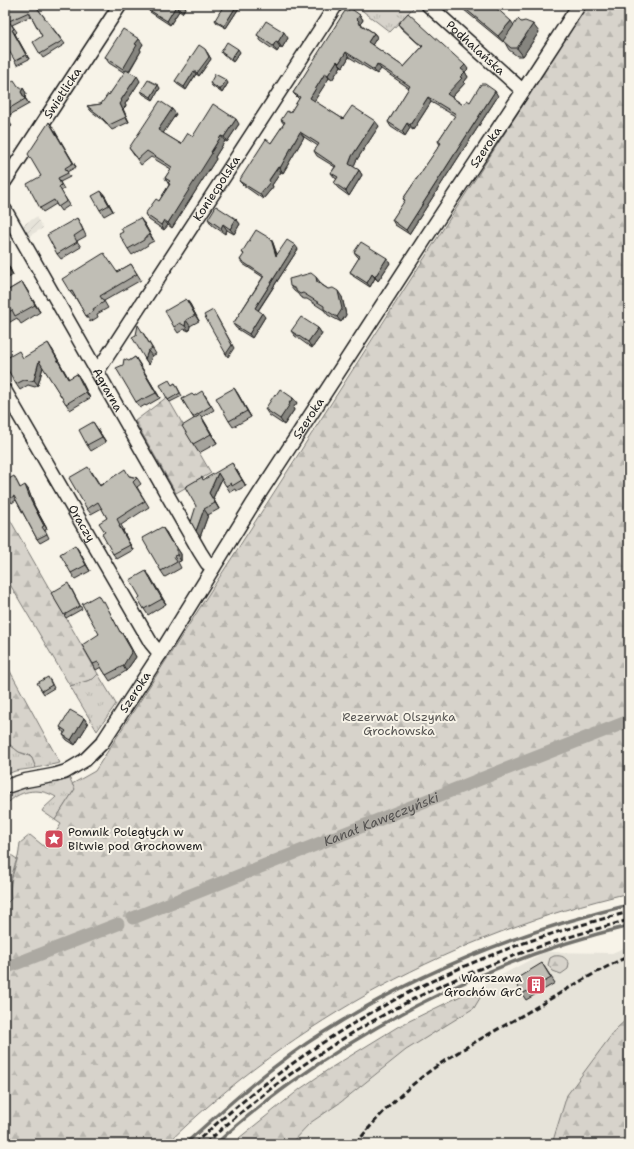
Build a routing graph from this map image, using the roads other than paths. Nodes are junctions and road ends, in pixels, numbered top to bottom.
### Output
1 (120, 5) edge
2 (336, 5) edge
3 (428, 5) edge
4 (579, 5) edge
5 (524, 91) junction
6 (5, 181) edge
7 (5, 210) edge
8 (97, 372) junction
9 (5, 391) edge
10 (213, 568) junction
11 (160, 654) junction
12 (5, 787) edge

1 - 6 street, Świetlicka
2 - 8 street, Koniecpolska
3 - 5 street, Podhalańska
4 - 5 street, Szeroka
5 - 10 street, Szeroka
7 - 8 street, Agrarna
8 - 10 street, Agrarna
9 - 11 street, Oraczy
10 - 11 street, Szeroka
11 - 12 street, Szeroka

